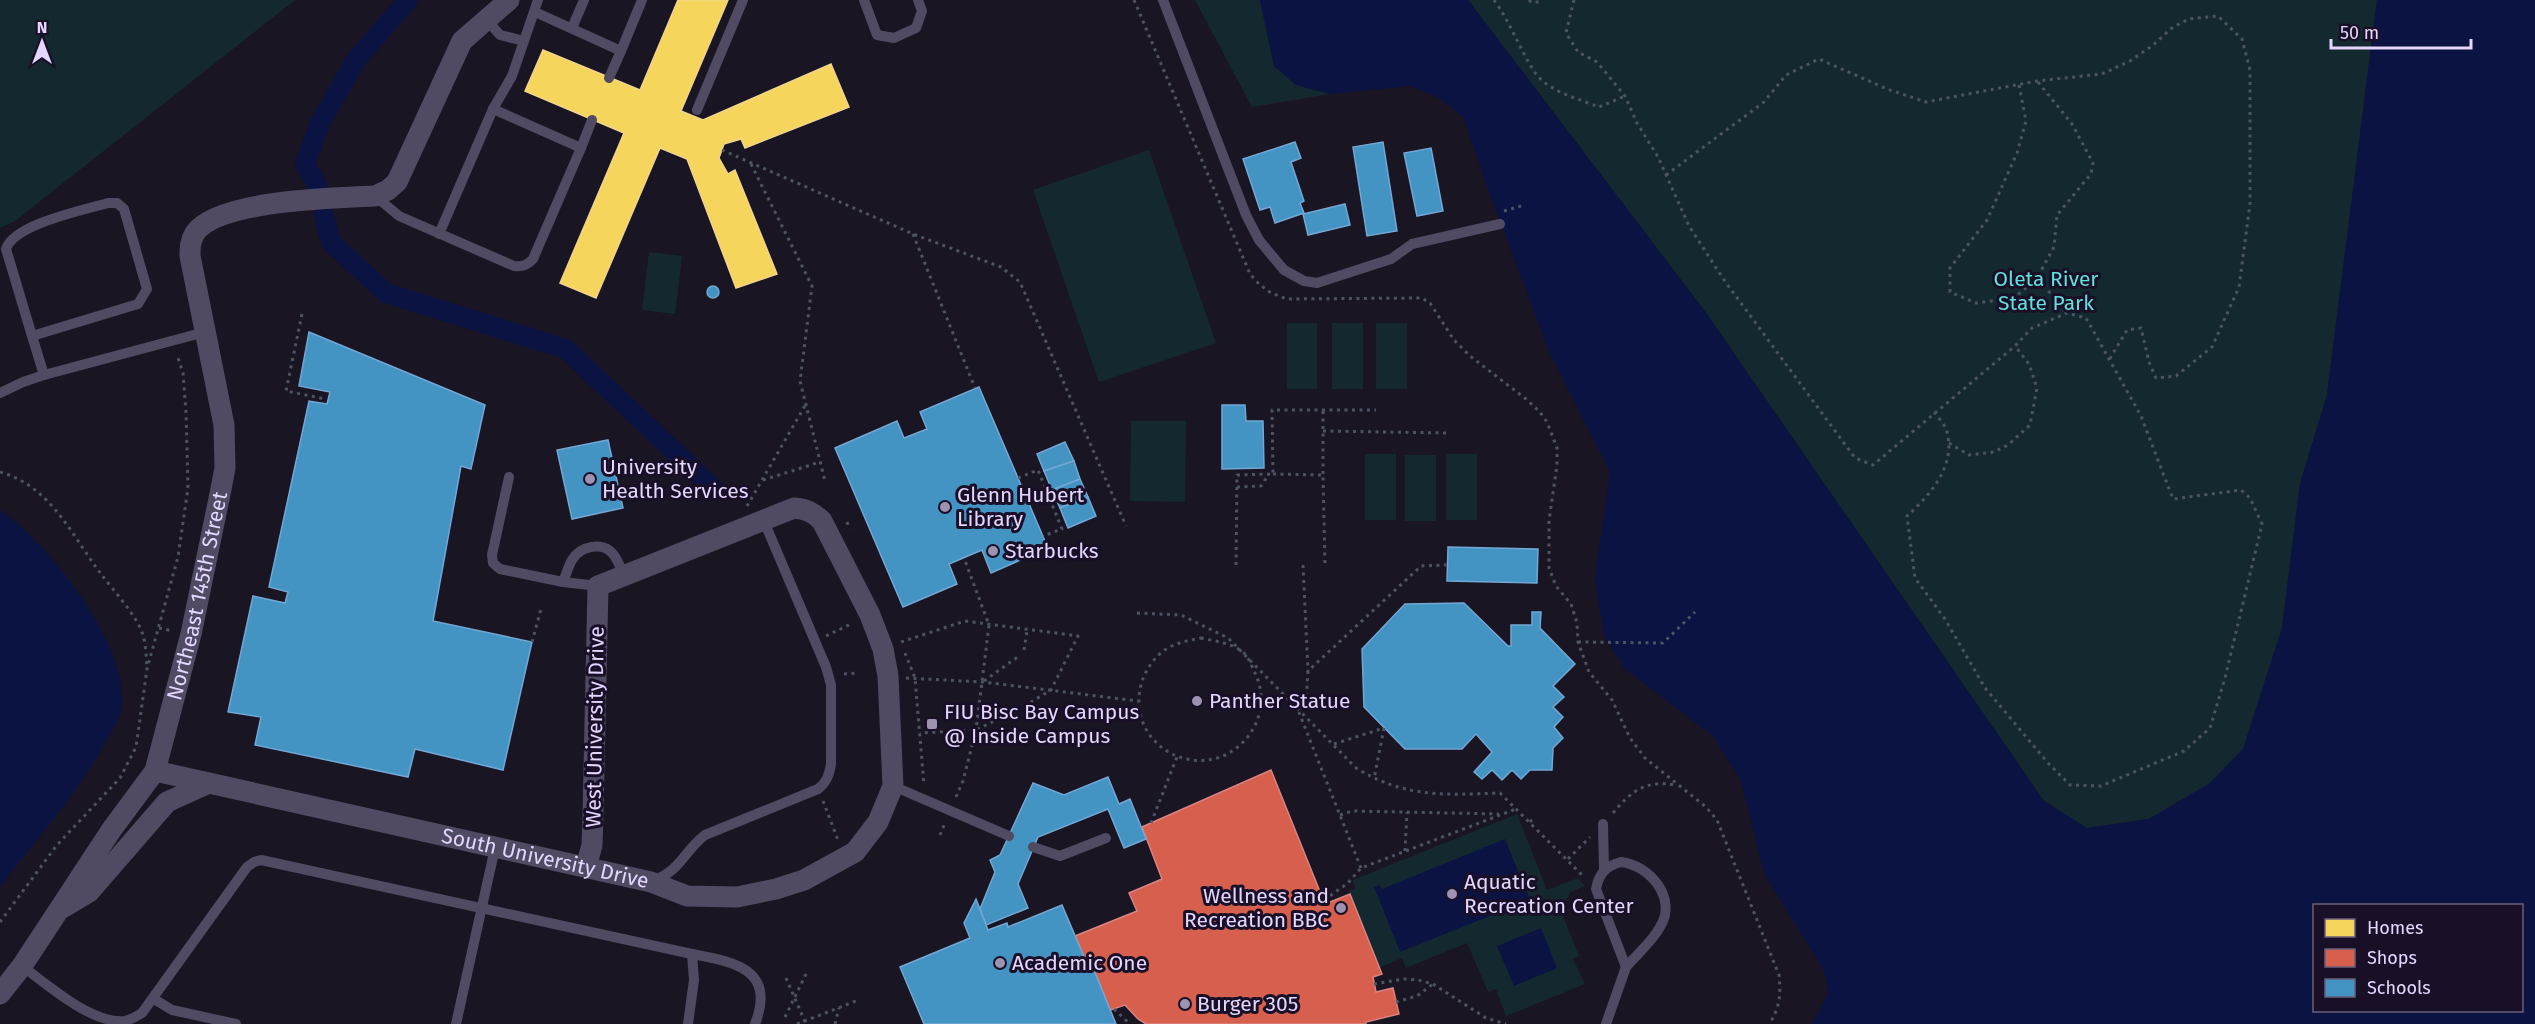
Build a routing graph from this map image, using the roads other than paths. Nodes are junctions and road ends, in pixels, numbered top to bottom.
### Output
1 (509, 0) edge
2 (538, 0) edge
3 (584, 0) edge
4 (642, 0) edge
5 (743, 0) edge
6 (864, 0) edge
7 (918, 0) edge
8 (1163, 0) edge
9 (535, 12) junction
10 (486, 19) junction
11 (572, 28) junction
12 (524, 41) junction
13 (621, 51) junction
14 (609, 78) dead end
15 (493, 109) junction
16 (697, 110) dead end
17 (592, 120) dead end
18 (580, 148) junction
19 (375, 196) junction
20 (1500, 224) dead end
21 (439, 234) junction
22 (205, 332) junction
23 (32, 336) junction
24 (44, 375) junction
25 (0, 393) edge
26 (509, 477) dead end
27 (754, 515) junction
28 (624, 576) junction
29 (563, 582) junction
30 (598, 586) junction
31 (155, 771) junction
32 (209, 783) junction
33 (893, 786) junction
34 (1603, 824) road end
35 (1009, 837) dead end
36 (1106, 838) dead end
37 (1033, 847) dead end
38 (495, 848) junction
39 (586, 867) junction
40 (1604, 870) junction
41 (651, 882) junction
42 (59, 909) junction
43 (480, 909) junction
44 (692, 954) junction
45 (22, 966) junction
46 (1626, 967) junction
47 (0, 994) edge
48 (154, 999) junction
49 (127, 1023) edge
50 (236, 1024) edge
51 (456, 1024) edge
52 (688, 1024) edge
53 (755, 1024) edge
54 (1606, 1024) edge

1 - 10 street
2 - 9 lane
3 - 11 lane
4 - 13 lane
5 - 16 lane
6 - 7 lane
8 - 20 lane
9 - 11 lane
9 - 12 lane
10 - 12 lane
10 - 19 street
11 - 13 lane
12 - 15 lane
13 - 14 lane
15 - 18 lane
15 - 21 lane
17 - 18 lane
18 - 21 lane
19 - 21 lane
19 - 22 street, Northeast 145th Street
22 - 24 lane
22 - 31 street, Northeast 145th Street
23 - 23 lane
23 - 24 lane
24 - 25 lane
26 - 29 lane
27 - 28 street
27 - 33 street
27 - 41 lane
28 - 29 lane
28 - 30 street
29 - 30 lane
30 - 39 street, West University Drive
31 - 32 street, South University Drive
31 - 42 street, Northeast 145th Street
32 - 38 street, South University Drive
32 - 42 street, Northeast 145th Street
33 - 35 lane
33 - 41 street, South University Drive
34 - 40 lane
36 - 37 lane
38 - 39 street, South University Drive
38 - 43 lane
39 - 41 street, South University Drive
40 - 46 lane
40 - 46 lane
42 - 45 street, Northeast 145th Street
43 - 44 lane
43 - 48 lane
43 - 51 lane
44 - 52 lane
44 - 53 lane
45 - 47 street, Northeast 145th Street
45 - 49 lane
46 - 54 lane
48 - 49 lane
48 - 50 lane

